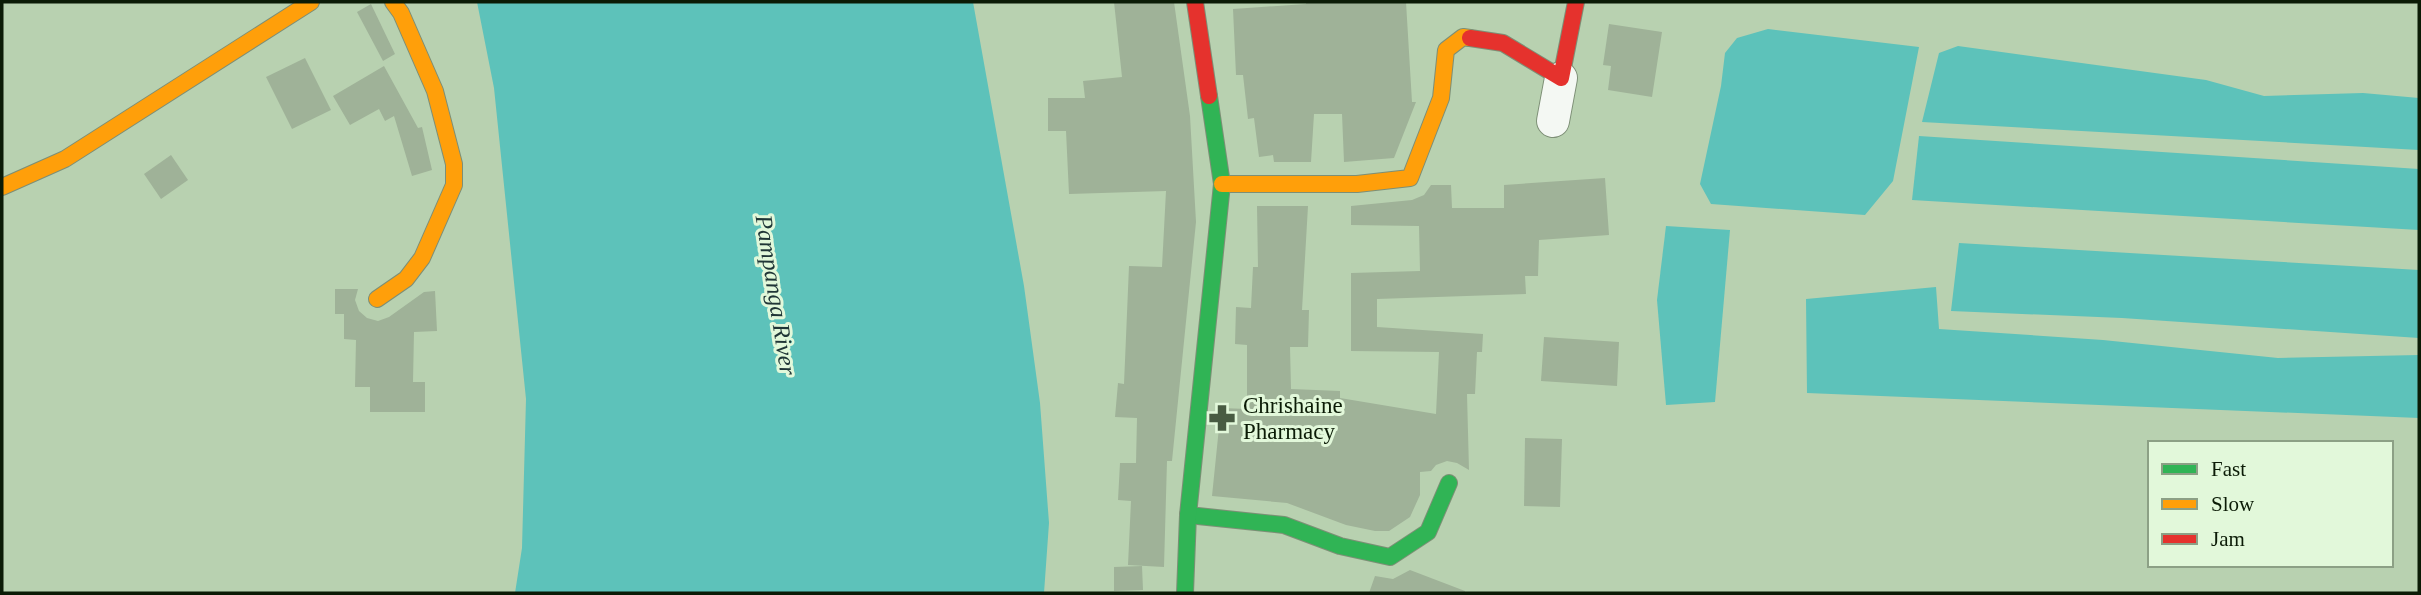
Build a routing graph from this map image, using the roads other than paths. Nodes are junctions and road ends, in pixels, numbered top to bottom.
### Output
1 (311, 2) edge
2 (393, 2) edge
3 (1195, 2) edge
4 (1576, 2) edge
5 (1561, 78) junction
6 (1553, 121) dead end
7 (1222, 184) junction
8 (2, 187) edge
9 (377, 299) dead end
10 (1449, 483) dead end
11 (1188, 515) junction
12 (1185, 593) edge

1 - 8 street
2 - 9 street
3 - 7 street
4 - 5 street
5 - 6 street
5 - 7 street
7 - 11 street
10 - 11 street
11 - 12 street

